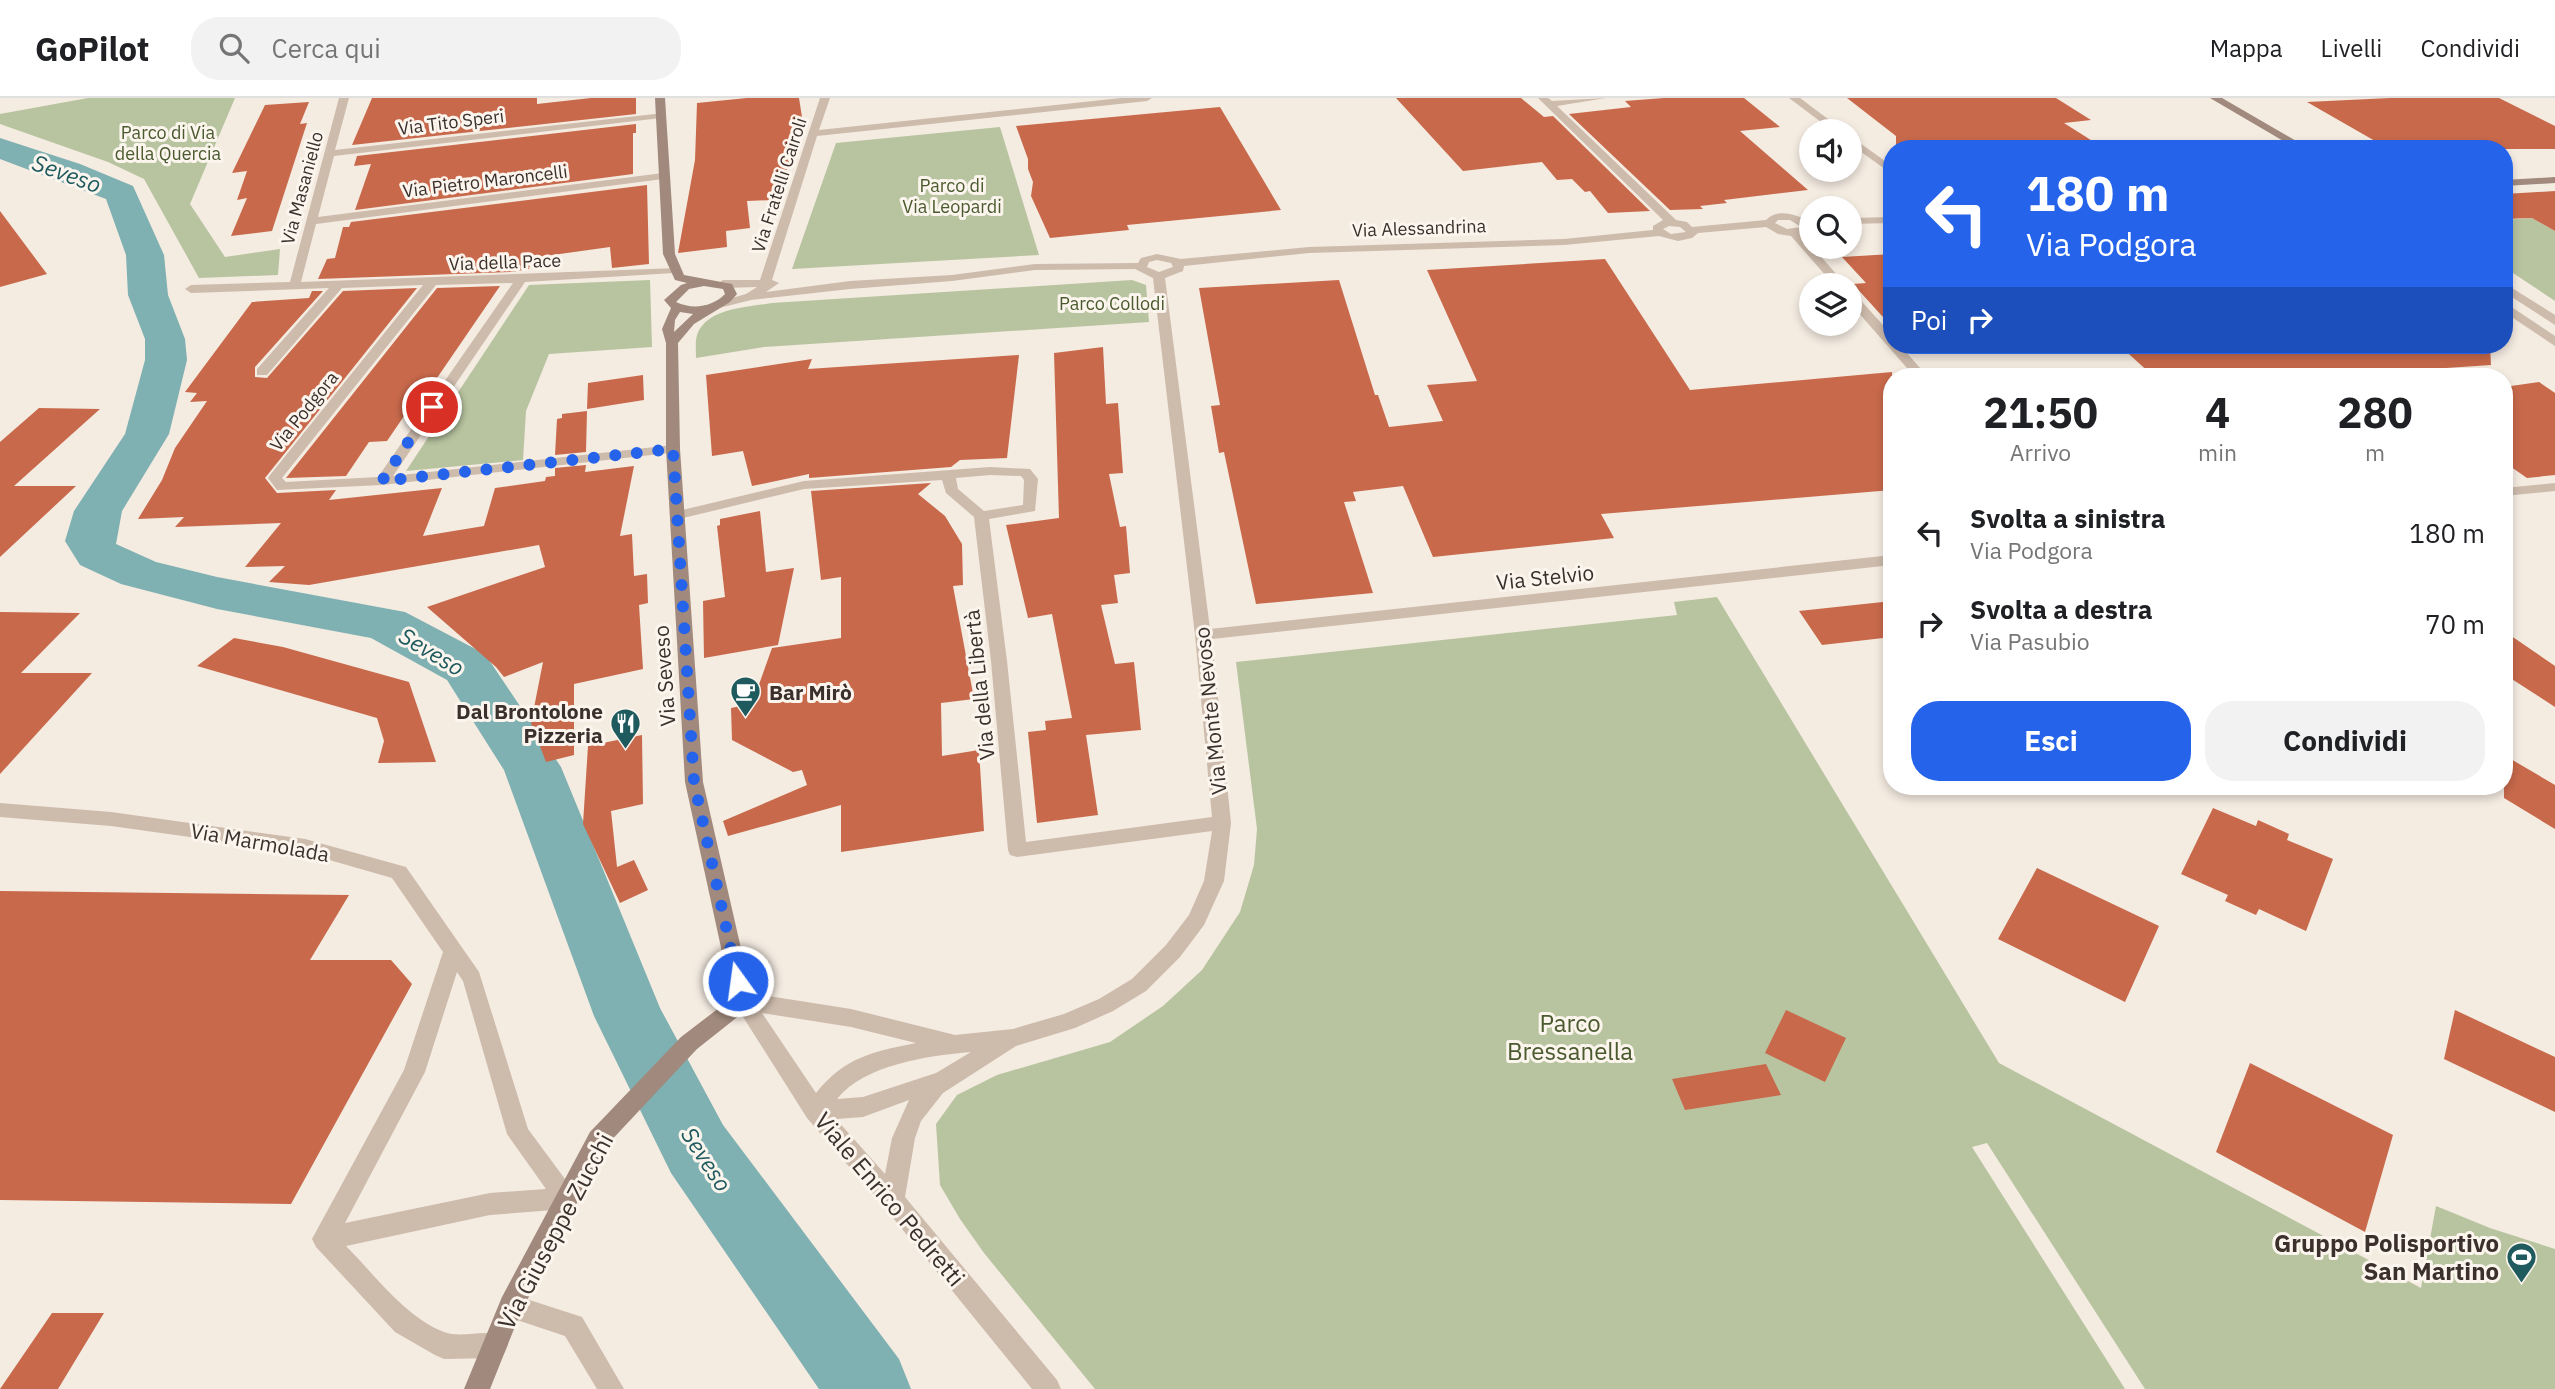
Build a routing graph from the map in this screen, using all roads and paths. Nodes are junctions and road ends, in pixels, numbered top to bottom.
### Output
1 (344, 98) edge
2 (660, 98) edge
3 (825, 98) edge
4 (1147, 98) edge
5 (1601, 98) edge
6 (1794, 98) edge
7 (2215, 98) edge
8 (1547, 101) edge
9 (661, 115) junction
10 (1823, 119) edge
11 (813, 134) junction
12 (2289, 140) edge
13 (1862, 148) edge
14 (330, 154) junction
15 (1883, 163) edge
16 (2555, 169) edge
17 (2513, 172) edge
18 (663, 176) junction
19 (2555, 180) edge
20 (2513, 182) edge
21 (1799, 220) edge
22 (1883, 220) edge
23 (312, 221) junction
24 (1862, 221) edge
25 (1672, 222) junction
26 (1769, 223) junction
27 (1692, 230) junction
28 (1799, 231) edge
29 (1660, 233) junction
30 (1794, 233) junction
31 (1179, 263) junction
32 (1139, 266) junction
33 (668, 271) junction
34 (1829, 273) edge
35 (1159, 276) junction
36 (521, 279) junction
37 (432, 282) junction
38 (705, 282) junction
39 (765, 283) junction
40 (723, 284) junction
41 (850, 285) junction
42 (337, 286) junction
43 (294, 288) junction
44 (191, 289) dead end
45 (2513, 292) edge
46 (750, 297) junction
47 (674, 302) junction
48 (713, 307) junction
49 (1862, 310) edge
50 (2513, 312) edge
51 (2555, 321) edge
52 (1883, 334) edge
53 (2555, 342) edge
54 (672, 343) junction
55 (1901, 354) edge
56 (1914, 368) edge
57 (262, 372) dead end
58 (673, 449) junction
59 (948, 475) junction
60 (382, 481) junction
61 (2555, 487) edge
62 (2513, 491) edge
63 (679, 515) junction
64 (981, 516) junction
65 (1883, 561) edge
66 (1203, 635) junction
67 (0, 810) edge
68 (1222, 823) junction
69 (453, 953) junction
70 (743, 1001) junction
71 (1013, 1038) junction
72 (955, 1044) junction
73 (938, 1080) junction
74 (816, 1111) junction
75 (567, 1198) junction
76 (893, 1199) junction
77 (324, 1239) junction
78 (511, 1306) junction
79 (495, 1345) junction
80 (477, 1389) edge
81 (611, 1389) edge
82 (1048, 1389) edge

1 - 14 street, Via Masaniello
2 - 9 street
3 - 11 street, Via Fratelli Cairoli
4 - 11 street
5 - 8 street
6 - 10 street
7 - 12 street
8 - 25 street
9 - 14 street, Via Tito Speri
9 - 18 street
11 - 39 street, Via Fratelli Cairoli
13 - 15 street
14 - 23 street, Via Masaniello
16 - 17 street
18 - 23 street, Via Pietro Maroncelli
18 - 33 street
19 - 20 street
21 - 26 street, Via Alessandrina
22 - 24 street
23 - 43 street, Via Masaniello
25 - 27 street, Via Alessandrina
25 - 29 street
26 - 27 street, Via Alessandrina
26 - 30 street, Via Alessandrina
27 - 29 street, Via Alessandrina
28 - 30 street, Via Alessandrina
29 - 31 street, Via Alessandrina
30 - 34 street
31 - 32 street, Via Alessandrina
31 - 35 street
32 - 35 street
32 - 41 street
33 - 36 street, Via della Pace
33 - 38 street
33 - 47 street
35 - 66 street, Via Monte Nevoso
36 - 37 street, Via della Pace
36 - 60 street
37 - 42 street, Via della Pace
37 - 60 street, Via Podgora
38 - 40 street
38 - 47 street
39 - 40 street
39 - 41 street
39 - 46 street
40 - 48 street
41 - 46 street
42 - 43 street, Via della Pace
42 - 57 street
43 - 44 street, Via della Pace
45 - 51 street
46 - 48 street
47 - 48 street
47 - 54 street, Via Seveso
48 - 54 street
49 - 52 street
50 - 53 street
54 - 58 street, Via Seveso
55 - 56 street
58 - 60 street, Via Podgora
58 - 63 street, Via Seveso
59 - 63 street
59 - 64 street
59 - 64 street
61 - 62 street
63 - 70 street, Via Seveso
64 - 68 street, Via della Libertà
65 - 66 street, Via Stelvio
66 - 68 street, Via Monte Nevoso
67 - 69 street, Via Marmolada
68 - 71 street, Via Monte Nevoso
69 - 75 street, Via Marmolada
69 - 77 street
70 - 72 street, Via Monte Nevoso
70 - 74 street, Viale Enrico Pedretti
70 - 75 street, Via Giuseppe Zucchi
71 - 72 street, Via Monte Nevoso
71 - 73 street, Via Monte Nevoso
72 - 74 street, Via Monte Nevoso
73 - 74 street, Via Monte Nevoso
73 - 76 street, Via Monte Nevoso
74 - 76 street, Viale Enrico Pedretti
75 - 77 street
75 - 78 street, Via Giuseppe Zucchi
76 - 82 street, Viale Enrico Pedretti
77 - 79 street
78 - 79 street, Via Giuseppe Zucchi
78 - 81 street
79 - 80 street, Via Giuseppe Zucchi

